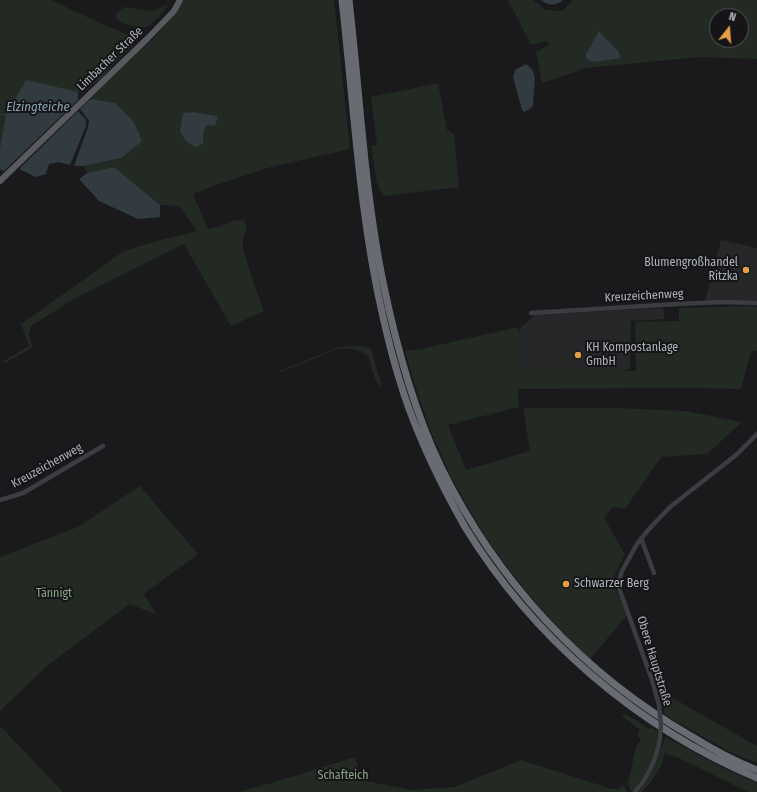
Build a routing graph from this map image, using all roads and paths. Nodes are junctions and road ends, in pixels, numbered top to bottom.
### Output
1 (180, 0) edge
2 (342, 0) edge
3 (349, 0) edge
4 (0, 181) edge
5 (757, 303) edge
6 (531, 313) dead end
7 (757, 434) edge
8 (102, 446) dead end
9 (0, 500) edge
10 (641, 538) junction
11 (654, 573) dead end
12 (757, 770) edge
13 (757, 778) edge
14 (635, 792) edge

1 - 4 main road, Limbacher Straße
2 - 13 highway
3 - 12 highway
5 - 6 street, Kreuzeichenweg
7 - 10 street, Obere Hauptstraße
8 - 9 street, Kreuzeichenweg
10 - 11 street
10 - 14 street, Obere Hauptstraße, bridge

